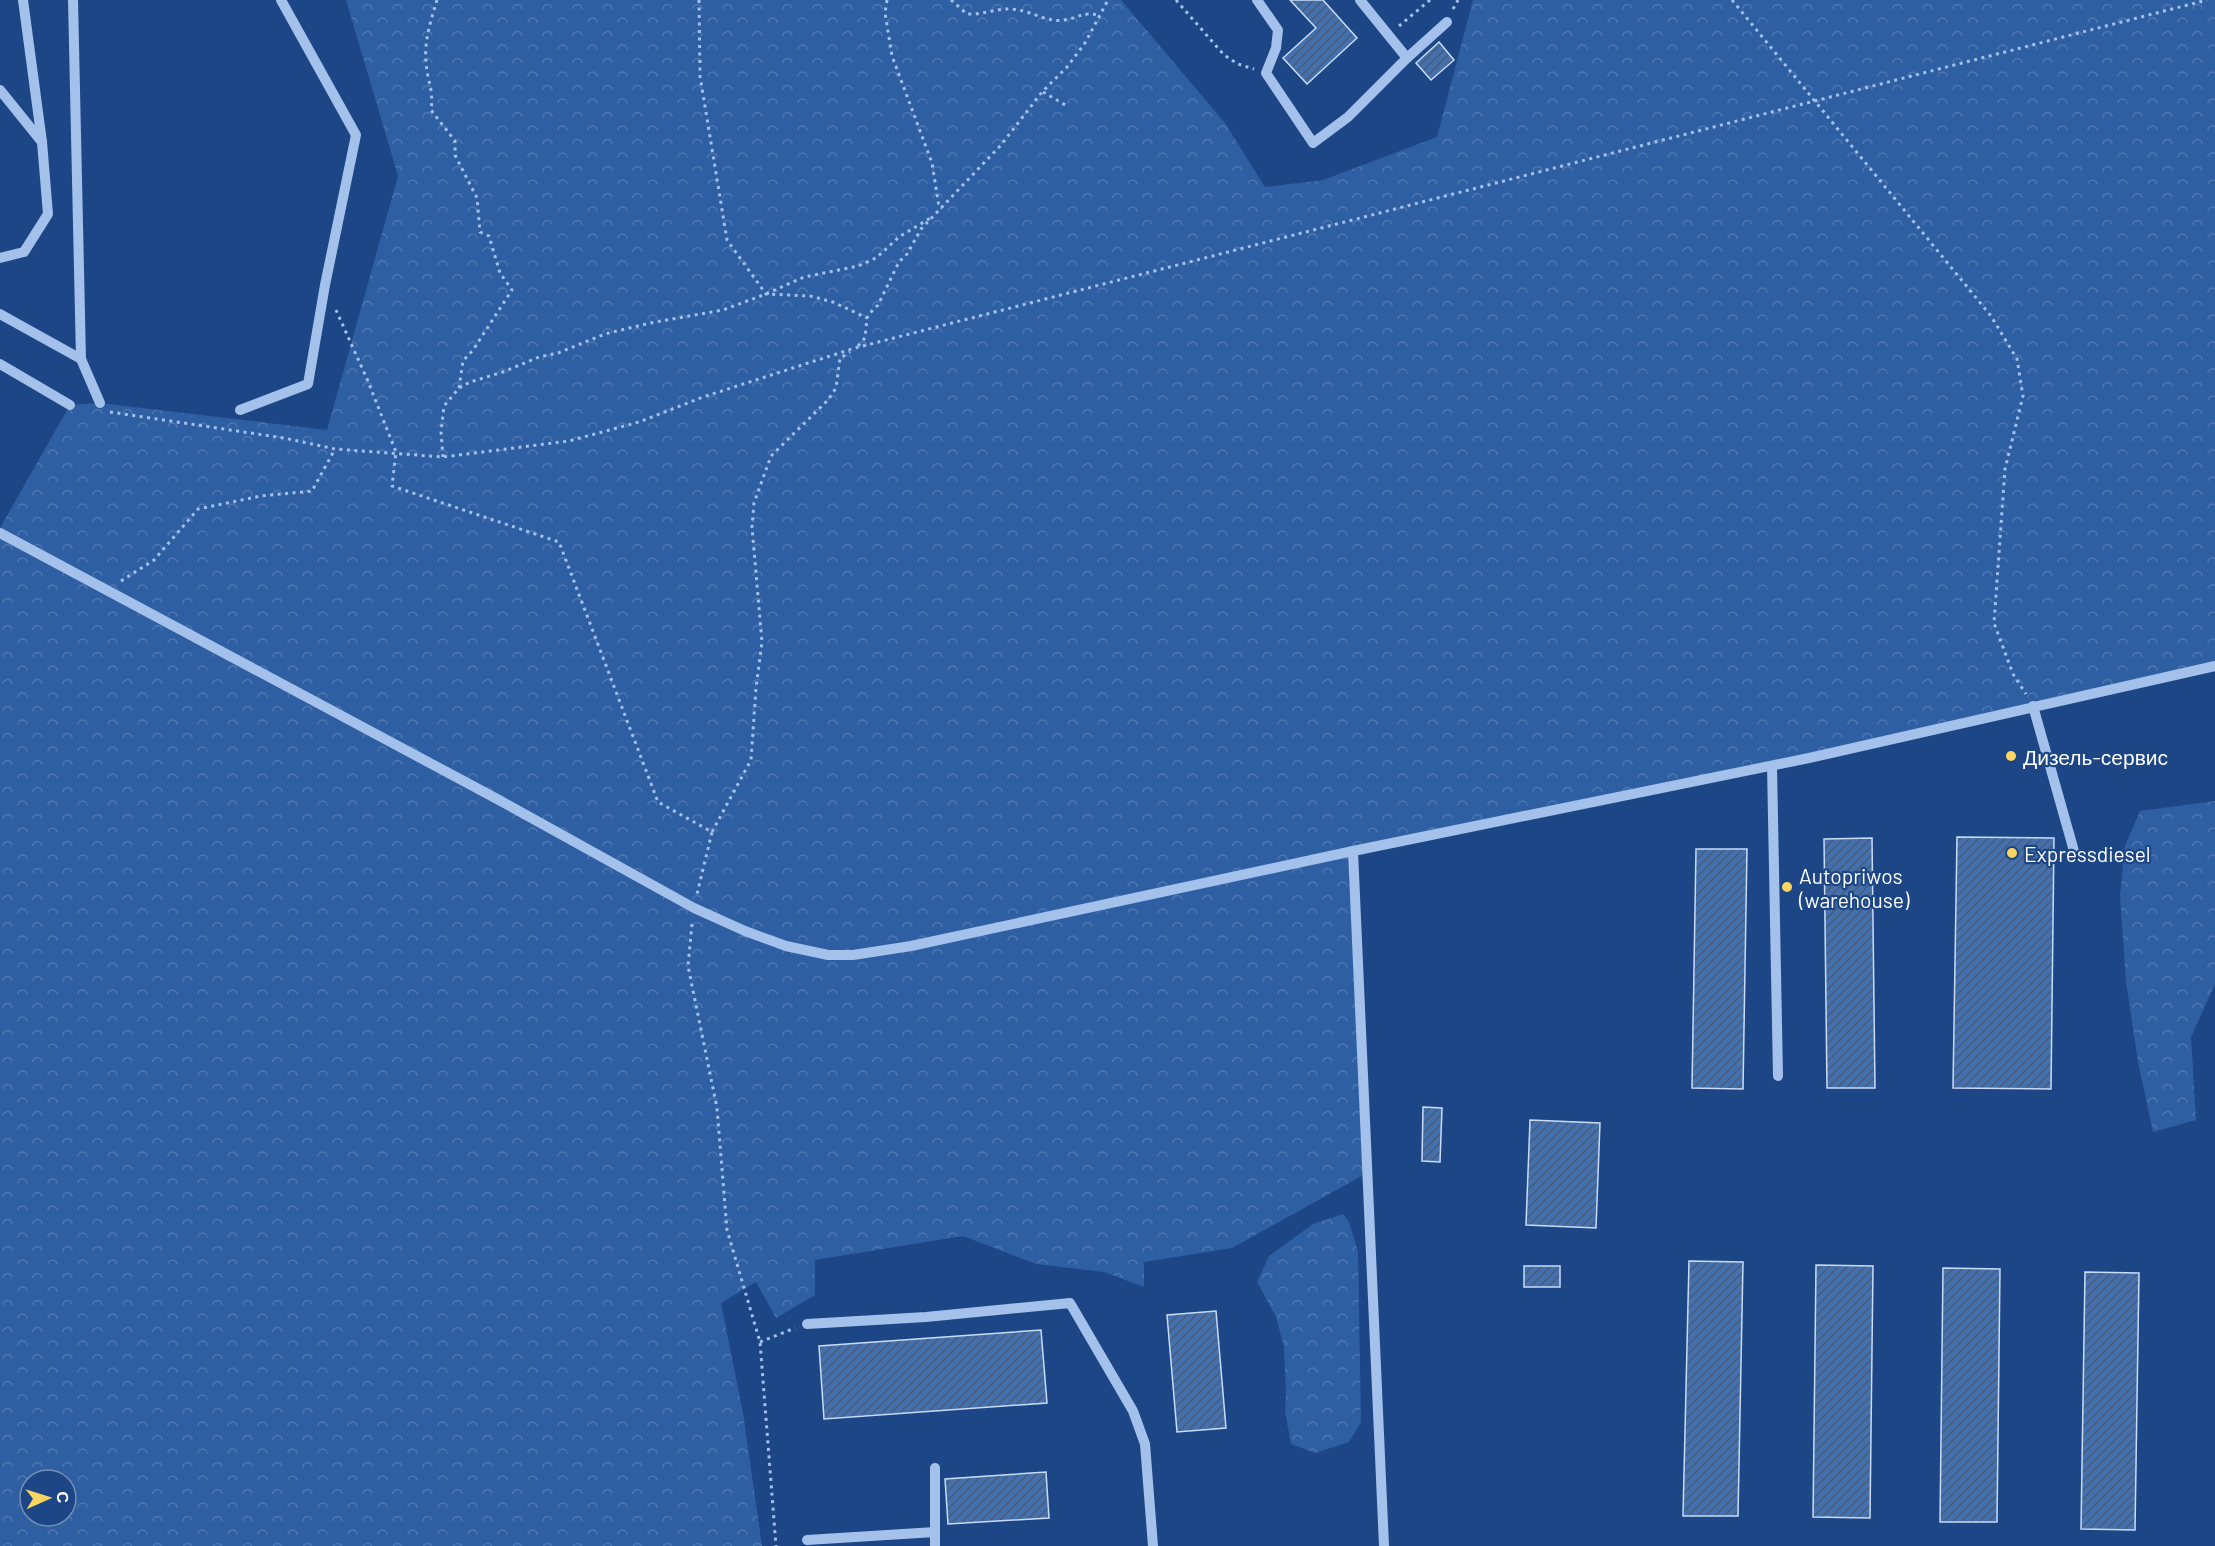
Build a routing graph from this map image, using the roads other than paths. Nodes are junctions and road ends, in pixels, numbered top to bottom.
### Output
1 (23, 0) edge
2 (72, 0) edge
3 (281, 0) edge
4 (1257, 0) edge
5 (1360, 0) edge
6 (1447, 22) dead end
7 (1407, 58) junction
8 (0, 90) edge
9 (42, 142) junction
10 (0, 258) edge
11 (0, 314) edge
12 (81, 359) junction
13 (0, 363) edge
14 (70, 405) dead end
15 (102, 407) road end
16 (240, 410) dead end
17 (0, 533) edge
18 (2215, 666) edge
19 (2033, 706) junction
20 (1772, 766) junction
21 (1353, 850) junction
22 (2074, 851) dead end
23 (1778, 1076) dead end
24 (807, 1324) road end
25 (935, 1468) dead end
26 (935, 1532) junction
27 (807, 1540) dead end
28 (935, 1546) edge
29 (1153, 1546) edge
30 (1384, 1546) edge

1 - 9 street
2 - 12 street
3 - 16 street
4 - 7 street
5 - 7 street
6 - 7 street
8 - 9 street
9 - 10 street
11 - 12 street
12 - 15 street
13 - 14 street
17 - 21 street
18 - 19 street
19 - 20 street
19 - 22 street
20 - 21 street
20 - 23 street
21 - 30 street
24 - 29 street
25 - 26 street
26 - 27 street
26 - 28 street

